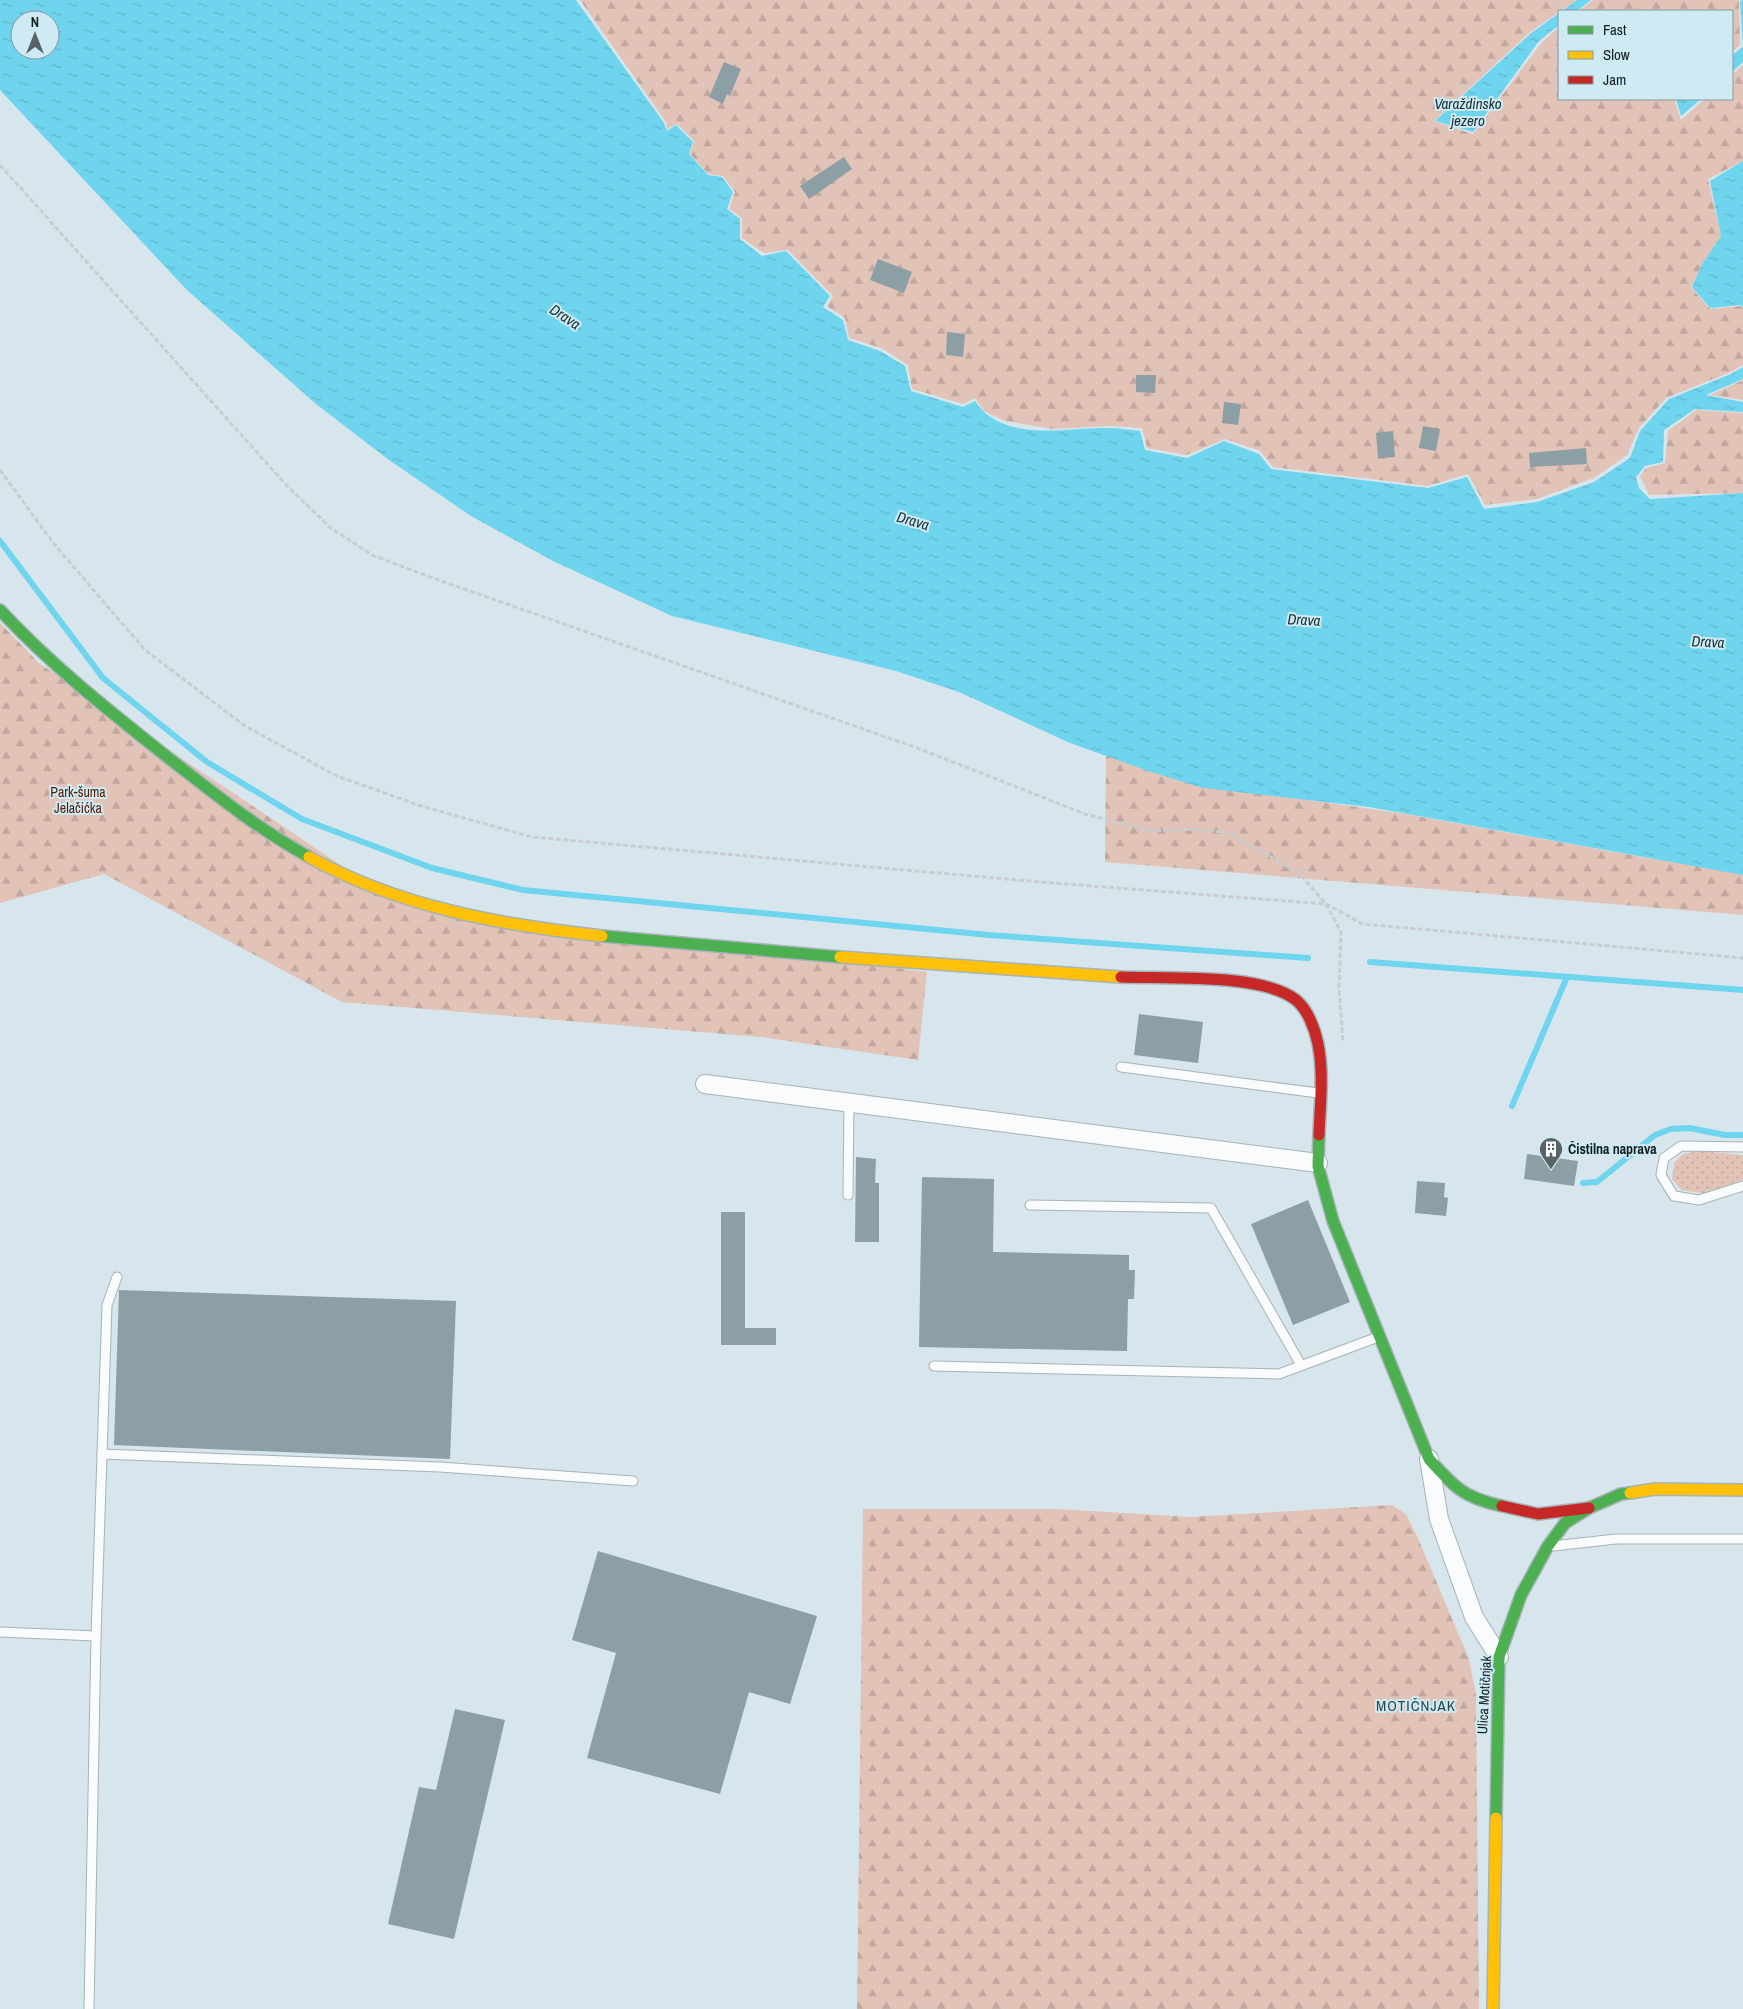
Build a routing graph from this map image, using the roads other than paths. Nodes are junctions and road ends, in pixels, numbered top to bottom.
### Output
1 (0, 610) edge
2 (1121, 1067) dead end
3 (705, 1084) dead end
4 (1321, 1094) junction
5 (849, 1101) junction
6 (1743, 1147) edge
7 (1318, 1163) junction
8 (1743, 1186) edge
9 (848, 1195) dead end
10 (1030, 1205) dead end
11 (117, 1277) dead end
12 (1380, 1336) junction
13 (1301, 1365) junction
14 (934, 1366) dead end
15 (102, 1454) junction
16 (1429, 1459) junction
17 (633, 1481) dead end
18 (1743, 1490) edge
19 (1590, 1508) junction
20 (1743, 1539) edge
21 (1548, 1546) junction
22 (0, 1632) edge
23 (96, 1636) junction
24 (1499, 1657) junction
25 (89, 2009) edge
26 (1493, 2009) edge

1 - 4 street
2 - 4 lane
3 - 5 street
4 - 7 street
5 - 7 street
5 - 9 lane
6 - 8 lane
7 - 12 street
10 - 13 lane
11 - 15 lane
12 - 13 lane
12 - 16 street
13 - 14 lane
15 - 17 lane
15 - 23 lane
16 - 19 street
16 - 24 street
18 - 19 street, Ulica Motičnjak
19 - 21 street, Ulica Motičnjak
20 - 21 lane
21 - 24 street, Ulica Motičnjak
22 - 23 lane
23 - 25 lane
24 - 26 street, Ulica Motičnjak

